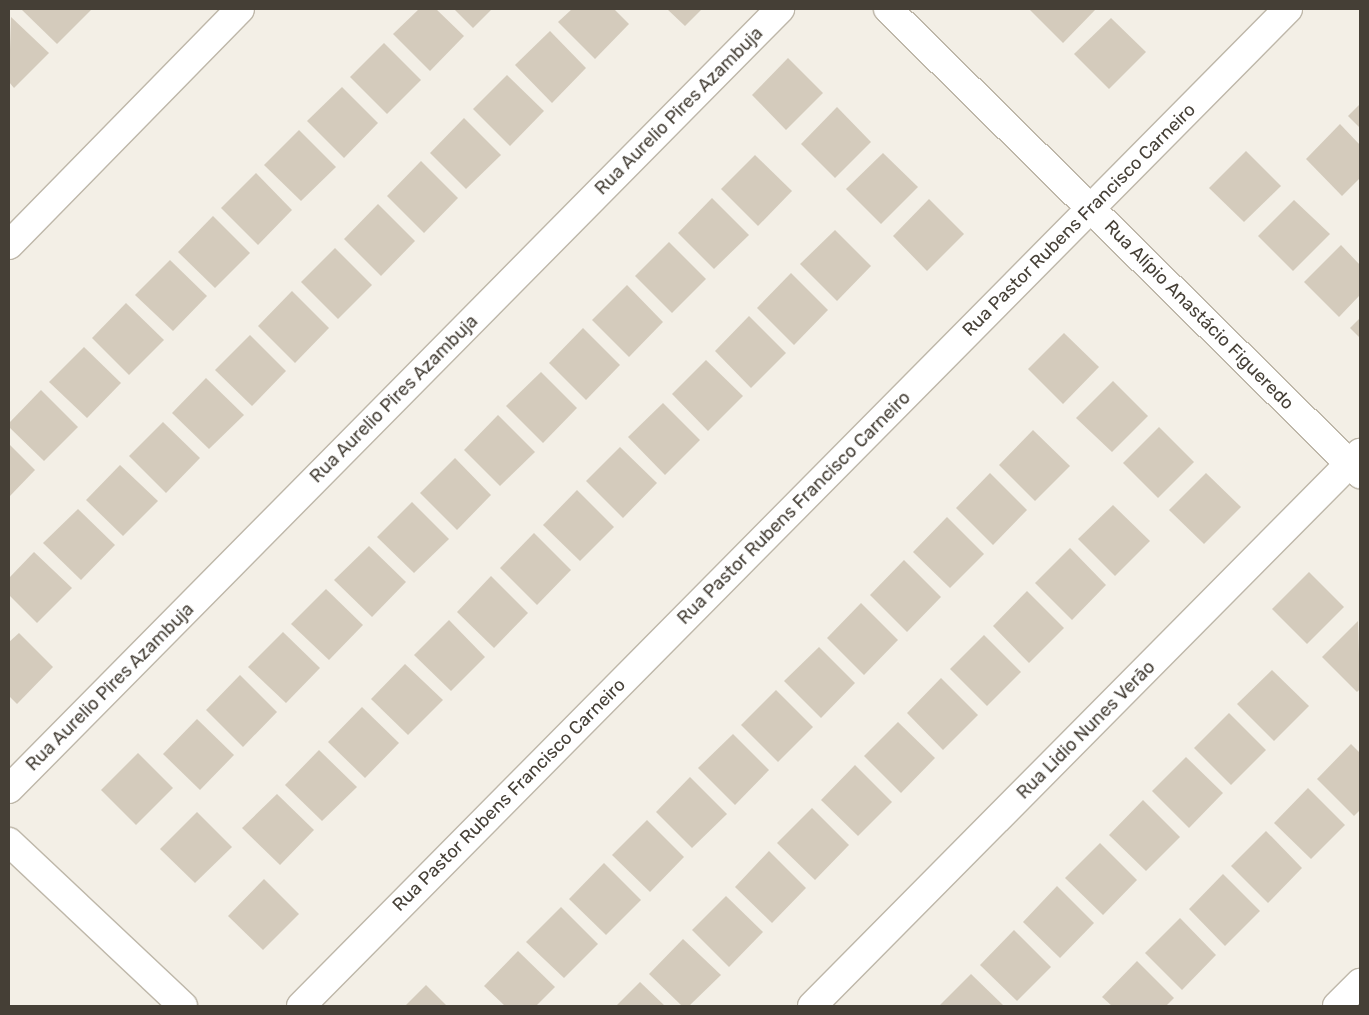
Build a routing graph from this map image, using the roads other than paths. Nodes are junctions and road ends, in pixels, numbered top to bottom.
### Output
1 (240, 9) edge
2 (780, 9) edge
3 (888, 9) edge
4 (1288, 9) edge
5 (1090, 208) junction
6 (9, 244) edge
7 (1357, 464) edge
8 (9, 789) edge
9 (9, 842) edge
10 (1360, 983) edge
11 (183, 1006) edge
12 (301, 1006) edge
13 (812, 1006) edge
14 (1337, 1006) edge

1 - 6 street
2 - 8 street, Rua Aurelio Pires Azambuja
3 - 5 street, Rua Alípio Anastácio Figueredo
4 - 5 street, Rua Pastor Rubens Francisco Carneiro
5 - 7 street, Rua Alípio Anastácio Figueredo
5 - 12 street, Rua Pastor Rubens Francisco Carneiro
7 - 13 street, Rua Lidio Nunes Verão
9 - 11 street
10 - 14 street

